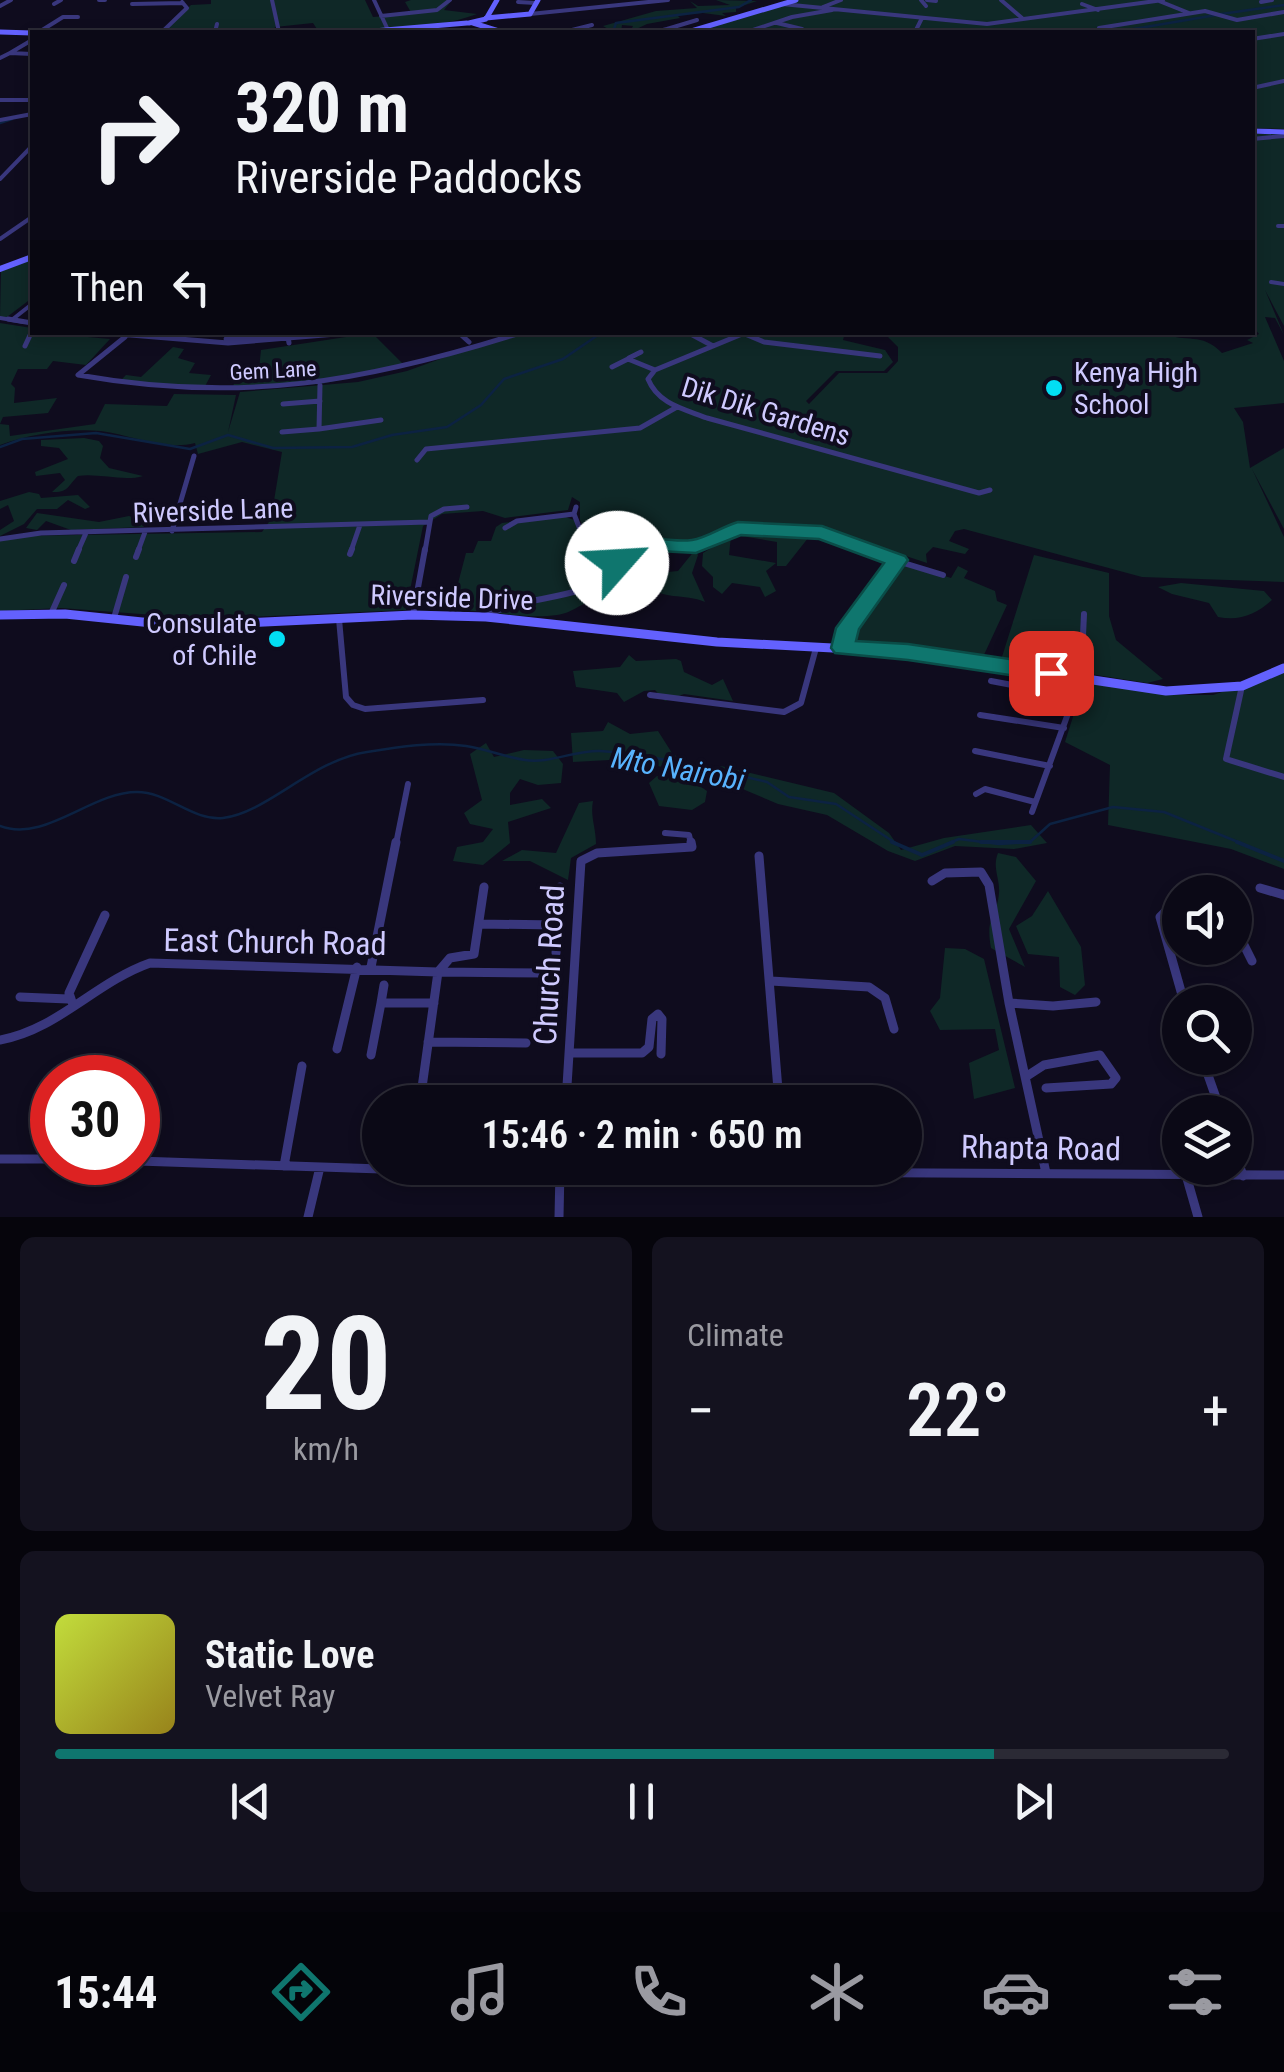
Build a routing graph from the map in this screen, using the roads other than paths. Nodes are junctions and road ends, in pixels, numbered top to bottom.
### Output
1 (61, 0) edge
2 (272, 0) edge
3 (374, 0) edge
4 (450, 0) edge
5 (668, 0) edge
6 (840, 0) edge
7 (1001, 0) edge
8 (1160, 0) edge
9 (1272, 0) edge
10 (537, 1) edge
11 (936, 1) edge
12 (181, 2) edge
13 (495, 2) edge
14 (518, 2) edge
15 (924, 2) edge
16 (1261, 2) edge
17 (54, 4) dead end
18 (132, 4) dead end
19 (789, 4) edge
20 (1082, 4) dead end
21 (816, 8) junction
22 (833, 10) junction
23 (1074, 10) dead end
24 (1099, 10) junction
25 (1284, 12) edge
26 (1080, 13) junction
27 (1190, 13) junction
28 (527, 14) junction
29 (78, 16) dead end
30 (381, 16) junction
31 (922, 18) junction
32 (1022, 18) junction
33 (697, 20) dead end
34 (477, 21) junction
35 (776, 22) junction
36 (218, 24) dead end
37 (592, 24) dead end
38 (987, 24) junction
39 (425, 26) junction
40 (584, 27) junction
41 (481, 28) junction
42 (1099, 28) dead end
43 (667, 29) junction
44 (802, 29) dead end
45 (43, 30) edge
46 (164, 30) edge
47 (216, 30) edge
48 (278, 30) edge
49 (388, 30) joint
50 (490, 30) edge
51 (494, 30) edge
52 (572, 30) edge
53 (592, 30) edge
54 (663, 30) edge
55 (671, 30) edge
56 (695, 30) edge
57 (753, 30) edge
58 (916, 30) edge
59 (985, 30) edge
60 (0, 32) edge
61 (1284, 34) edge
62 (30, 35) edge
63 (30, 39) edge
64 (1255, 39) edge
65 (10, 53) junction
66 (30, 54) edge
67 (0, 56) edge
68 (1284, 82) edge
69 (1255, 87) edge
70 (30, 98) edge
71 (0, 100) edge
72 (30, 114) edge
73 (0, 120) edge
74 (1255, 131) edge
75 (1284, 134) edge
76 (1255, 139) edge
77 (30, 148) edge
78 (0, 179) edge
79 (30, 218) edge
80 (0, 239) edge
81 (30, 258) edge
82 (0, 269) edge
83 (1271, 282) dead end
84 (1284, 284) edge
85 (30, 306) edge
86 (0, 318) edge
87 (12, 320) junction
88 (30, 323) edge
89 (30, 335) edge
90 (113, 335) edge
91 (309, 335) edge
92 (334, 335) edge
93 (461, 335) edge
94 (513, 335) edge
95 (694, 335) edge
96 (741, 335) edge
97 (750, 335) edge
98 (125, 337) junction
99 (226, 339) dead end
100 (288, 340) junction
101 (469, 342) dead end
102 (794, 345) junction
103 (25, 346) dead end
104 (714, 346) junction
105 (641, 352) dead end
106 (880, 356) dead end
107 (791, 358) dead end
108 (628, 359) junction
109 (612, 367) dead end
110 (655, 370) junction
111 (320, 386) junction
112 (320, 401) junction
113 (283, 404) dead end
114 (678, 407) junction
115 (381, 420) dead end
116 (318, 429) junction
117 (282, 432) dead end
118 (194, 456) dead end
119 (417, 460) dead end
120 (990, 490) dead end
121 (467, 507) dead end
122 (428, 522) junction
123 (360, 524) junction
124 (506, 528) dead end
125 (172, 531) junction
126 (145, 532) junction
127 (86, 533) junction
128 (0, 539) edge
129 (629, 545) junction
130 (350, 554) dead end
131 (136, 557) dead end
132 (897, 560) junction
133 (74, 561) dead end
134 (943, 575) dead end
135 (126, 577) dead end
136 (64, 585) dead end
137 (52, 614) junction
138 (1084, 614) dead end
139 (413, 615) junction
140 (0, 616) edge
141 (486, 616) junction
142 (114, 618) junction
143 (339, 618) junction
144 (817, 646) junction
145 (843, 648) junction
146 (1284, 668) edge
147 (1081, 678) junction
148 (991, 682) dead end
149 (1242, 686) junction
150 (650, 696) dead end
151 (1075, 696) junction
152 (482, 700) dead end
153 (980, 715) dead end
154 (1064, 728) junction
155 (975, 751) dead end
156 (1050, 766) junction
157 (1284, 776) edge
158 (408, 784) dead end
159 (976, 794) dead end
160 (1036, 802) junction
161 (1032, 812) dead end
162 (665, 833) dead end
163 (759, 856) dead end
164 (932, 881) dead end
165 (560, 886) dead end
166 (484, 887) dead end
167 (1260, 888) dead end
168 (1284, 895) edge
169 (105, 915) dead end
170 (479, 924) junction
171 (557, 925) junction
172 (556, 954) dead end
173 (356, 967) junction
174 (371, 967) junction
175 (438, 972) junction
176 (544, 973) dead end
177 (771, 981) junction
178 (384, 985) dead end
179 (20, 996) dead end
180 (70, 1002) junction
181 (1096, 1002) dead end
182 (380, 1003) junction
183 (434, 1003) junction
184 (1009, 1003) junction
185 (894, 1029) dead end
186 (0, 1040) edge
187 (428, 1042) junction
188 (526, 1043) dead end
189 (337, 1049) dead end
190 (570, 1054) junction
191 (661, 1054) dead end
192 (371, 1055) dead end
193 (302, 1066) dead end
194 (1026, 1076) junction
195 (422, 1085) edge
196 (567, 1085) edge
197 (778, 1085) edge
198 (1046, 1088) dead end
199 (30, 1159) edge
200 (0, 1160) edge
201 (160, 1162) edge
202 (284, 1166) junction
203 (320, 1168) junction
204 (362, 1168) edge
205 (922, 1171) edge
206 (1046, 1173) junction
207 (1162, 1175) edge
208 (1252, 1176) edge
209 (1284, 1176) edge
210 (560, 1185) edge
211 (1189, 1185) edge
212 (308, 1217) edge
213 (559, 1217) edge
214 (1198, 1217) edge

1 - 17 street
2 - 48 street
3 - 30 street
4 - 30 street
5 - 28 street
6 - 21 street
7 - 32 street
8 - 24 street
8 - 27 street
9 - 16 street
10 - 14 street
10 - 28 street
11 - 15 street
12 - 18 street
12 - 46 street
13 - 34 main road
19 - 21 street
19 - 56 street
20 - 24 street
21 - 22 street
22 - 31 street
22 - 35 street
23 - 26 street
24 - 26 street
25 - 27 street
26 - 32 street
27 - 42 street
28 - 34 street
29 - 45 street
30 - 49 street
31 - 38 street
31 - 58 street
32 - 38 street
33 - 43 street
34 - 39 street
34 - 39 street
34 - 41 street
34 - 41 main road
34 - 51 street
35 - 44 street
35 - 57 street
36 - 47 street
37 - 40 street
38 - 59 street
39 - 49 street
40 - 52 street
40 - 53 street
41 - 50 street
43 - 54 street
43 - 55 street
60 - 62 street
61 - 64 street
63 - 65 street
65 - 66 street
65 - 67 street
68 - 69 street
70 - 71 street
72 - 73 street
74 - 75 street
75 - 76 street
77 - 78 street
79 - 80 street
81 - 82 main road
83 - 84 street
85 - 87 street
86 - 87 street
87 - 88 street
89 - 103 street
90 - 98 street
91 - 100 street
92 - 100 street
93 - 101 street
94 - 111 street, Gem Lane
95 - 104 street
96 - 104 street, Dik Dik Gardens
97 - 102 street
98 - 100 street
98 - 111 street, Gem Lane
99 - 100 street
102 - 106 street
102 - 107 street
104 - 110 street, Dik Dik Gardens
105 - 108 street
108 - 109 street
108 - 110 street
110 - 114 street, Dik Dik Gardens
111 - 112 street
112 - 113 street
112 - 116 street
114 - 119 street
114 - 120 street, Dik Dik Gardens
115 - 116 street
116 - 117 street
118 - 125 street
121 - 122 street, Riverside Lane
122 - 123 street, Riverside Lane
122 - 139 street
123 - 125 street, Riverside Lane
123 - 130 street
124 - 129 street
125 - 126 street, Riverside Lane
126 - 127 street, Riverside Lane
126 - 131 street
127 - 128 street, Riverside Lane
127 - 133 street
129 - 132 street
129 - 141 street
132 - 134 street
132 - 145 street
135 - 142 street
136 - 137 street
137 - 140 street, Riverside Drive
137 - 142 street, Riverside Drive
138 - 147 street
139 - 141 street, Riverside Drive
139 - 143 street, Riverside Drive
141 - 144 street, Riverside Drive
142 - 143 street, Riverside Drive
143 - 152 street
144 - 145 street, Riverside Drive
144 - 150 street
145 - 147 street, Riverside Drive
146 - 149 street, Riverside Drive
147 - 149 street, Riverside Drive
147 - 151 street
148 - 151 street
149 - 157 street
151 - 154 street
153 - 154 street
154 - 156 street
155 - 156 street
156 - 160 street
158 - 174 street
159 - 160 street
160 - 161 street
162 - 190 street, Church Road
163 - 177 street
164 - 184 street
165 - 171 street
166 - 170 street
167 - 168 street
169 - 180 street
170 - 171 street
170 - 175 street
171 - 172 street
173 - 174 street, East Church Road
173 - 180 street, East Church Road
173 - 189 street
174 - 175 street, East Church Road
175 - 176 street, East Church Road
175 - 183 street
177 - 185 street
177 - 197 street
178 - 182 street
179 - 180 street
180 - 186 street, East Church Road
181 - 184 street
182 - 183 street
182 - 192 street
183 - 187 street
184 - 194 street
187 - 188 street
187 - 195 street
190 - 191 street
190 - 196 street, Church Road
193 - 202 street
194 - 198 street
194 - 206 street
199 - 200 street
201 - 202 street, Rhapta Road
202 - 203 street, Rhapta Road
203 - 204 street, Rhapta Road
203 - 212 street
205 - 206 street, Rhapta Road
206 - 207 street, Rhapta Road
208 - 209 street, Rhapta Road
210 - 213 street
211 - 214 street

